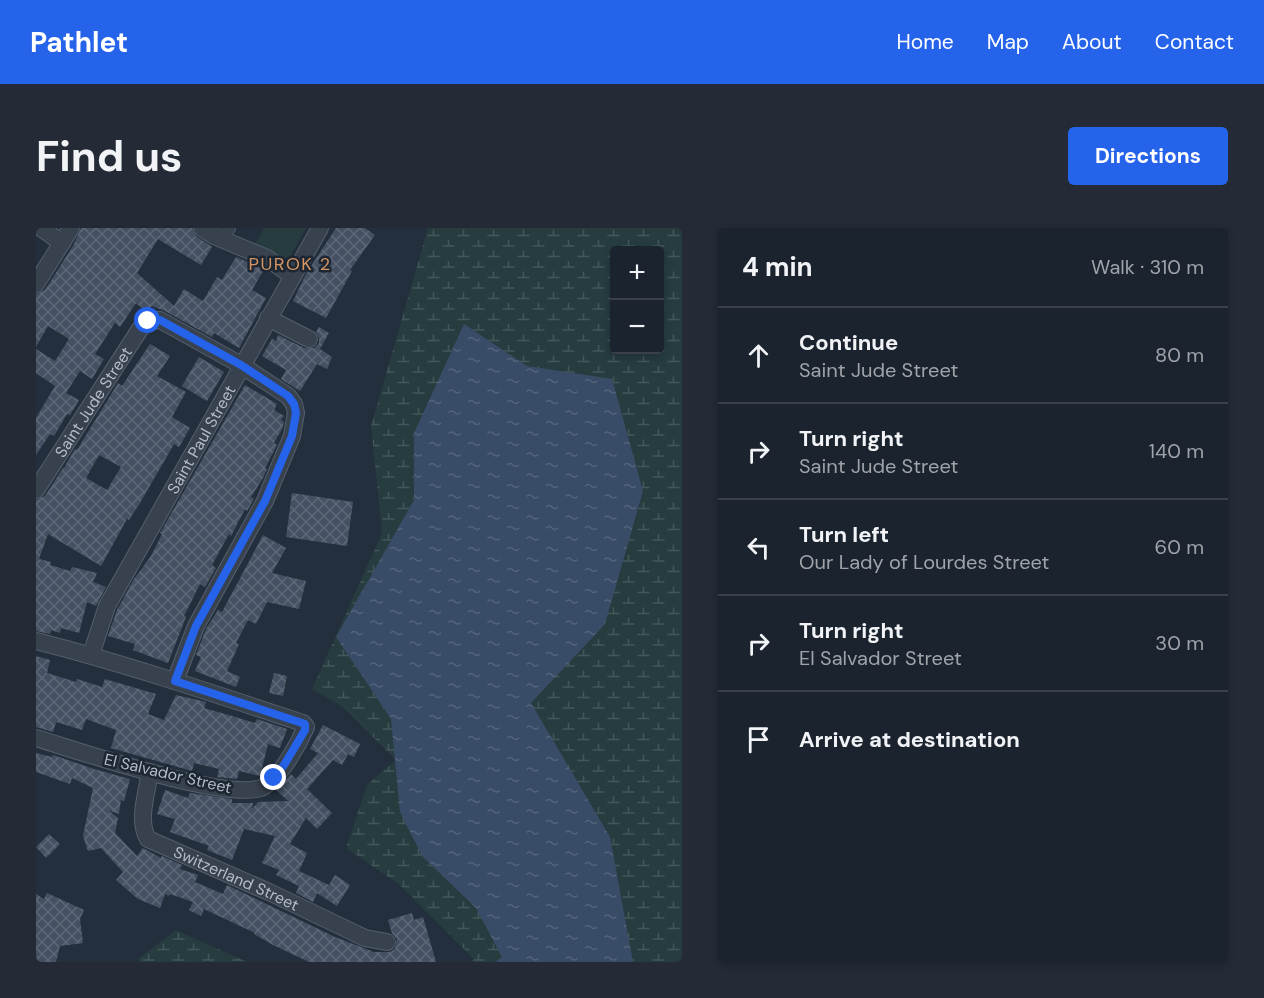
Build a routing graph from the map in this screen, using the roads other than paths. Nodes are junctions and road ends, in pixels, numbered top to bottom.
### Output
1 (41, 228) edge
2 (71, 228) edge
3 (202, 228) edge
4 (320, 228) edge
5 (62, 243) junction
6 (292, 276) junction
7 (36, 284) edge
8 (268, 318) junction
9 (309, 339) dead end
10 (241, 365) junction
11 (36, 490) edge
12 (36, 641) edge
13 (91, 656) junction
14 (175, 681) junction
15 (36, 738) edge
16 (150, 772) junction
17 (387, 942) dead end

1 - 5 street
2 - 5 street
3 - 6 street
4 - 6 street, Saint Paul Street
5 - 7 street
6 - 8 street, Saint Paul Street
8 - 9 street
8 - 10 street, Saint Paul Street
10 - 11 street, Saint Jude Street
10 - 13 street, Saint Paul Street
10 - 14 street, Saint Jude Street
12 - 13 street
13 - 14 street
14 - 16 street, El Salvador Street
15 - 16 street, El Salvador Street
16 - 17 street, Switzerland Street

